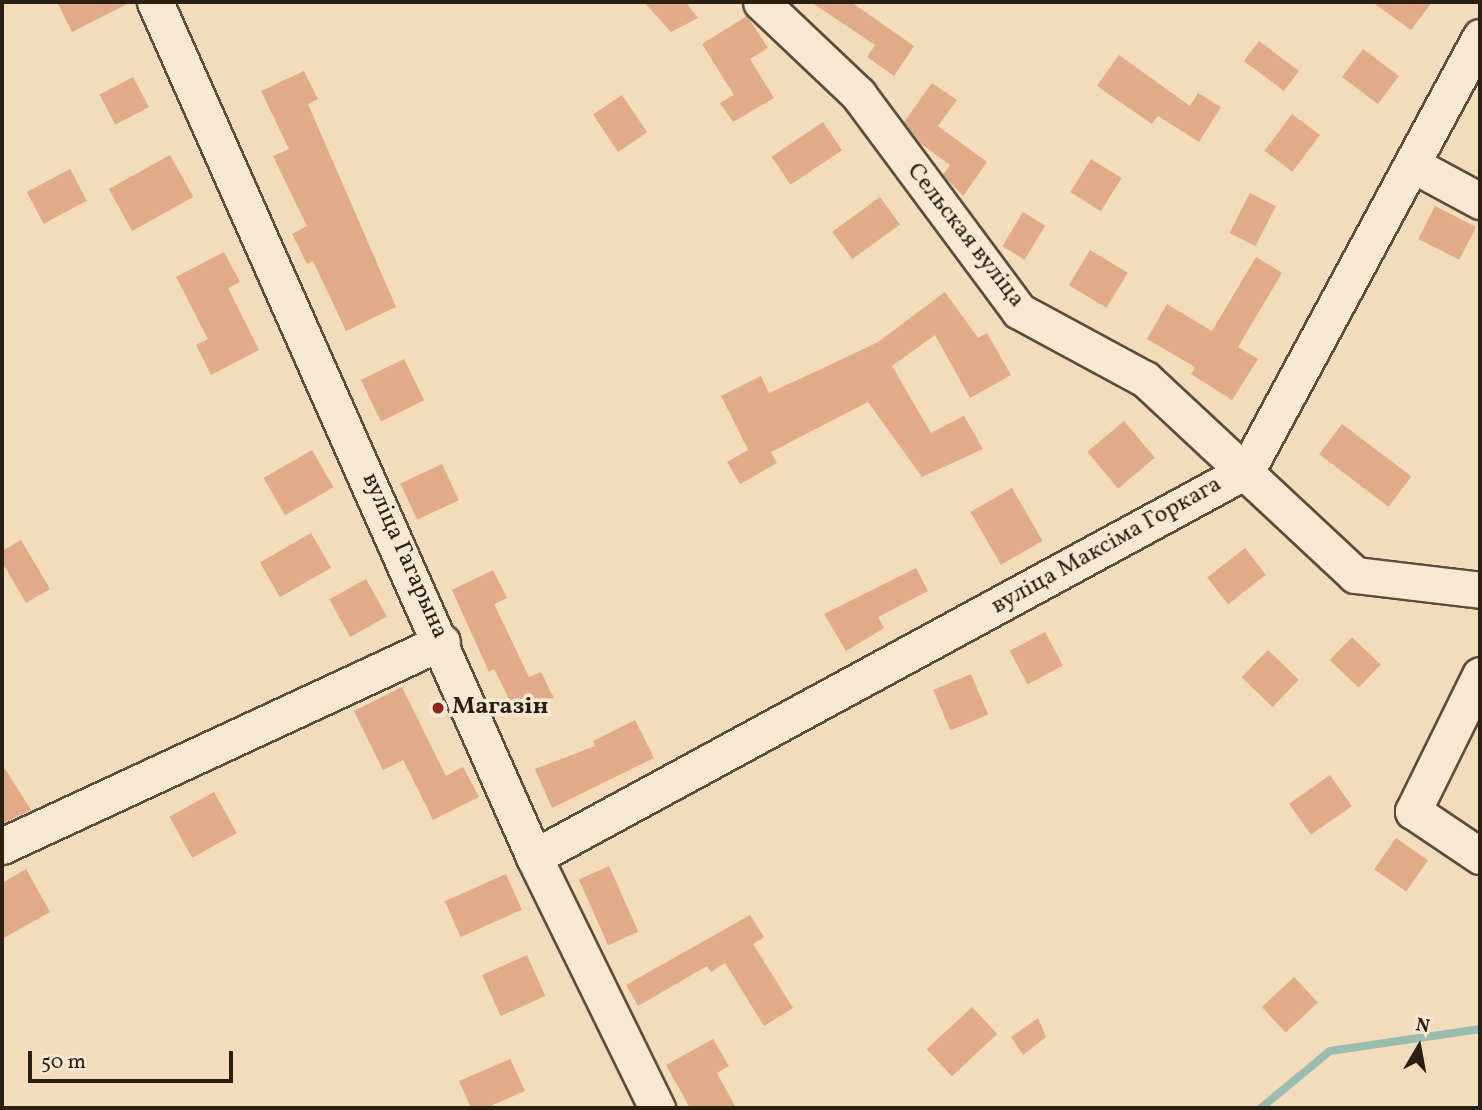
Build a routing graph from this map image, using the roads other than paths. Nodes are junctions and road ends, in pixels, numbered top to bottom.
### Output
1 (155, 2) edge
2 (761, 2) edge
3 (1480, 37) edge
4 (1415, 166) junction
5 (1480, 201) edge
6 (1247, 470) junction
7 (1480, 590) edge
8 (442, 642) junction
9 (1480, 676) edge
10 (2, 846) edge
11 (1480, 856) edge
12 (534, 857) junction
13 (657, 1108) edge

1 - 8 street, вуліца Гагарына
2 - 6 street, Сельская вуліца
3 - 4 street, вуліца Максіма Горкага
4 - 5 street
4 - 6 street, вуліца Максіма Горкага
6 - 7 street, Сельская вуліца
6 - 12 street, вуліца Максіма Горкага
8 - 10 street
8 - 12 street, вуліца Гагарына
9 - 11 street
12 - 13 street, вуліца Гагарына

